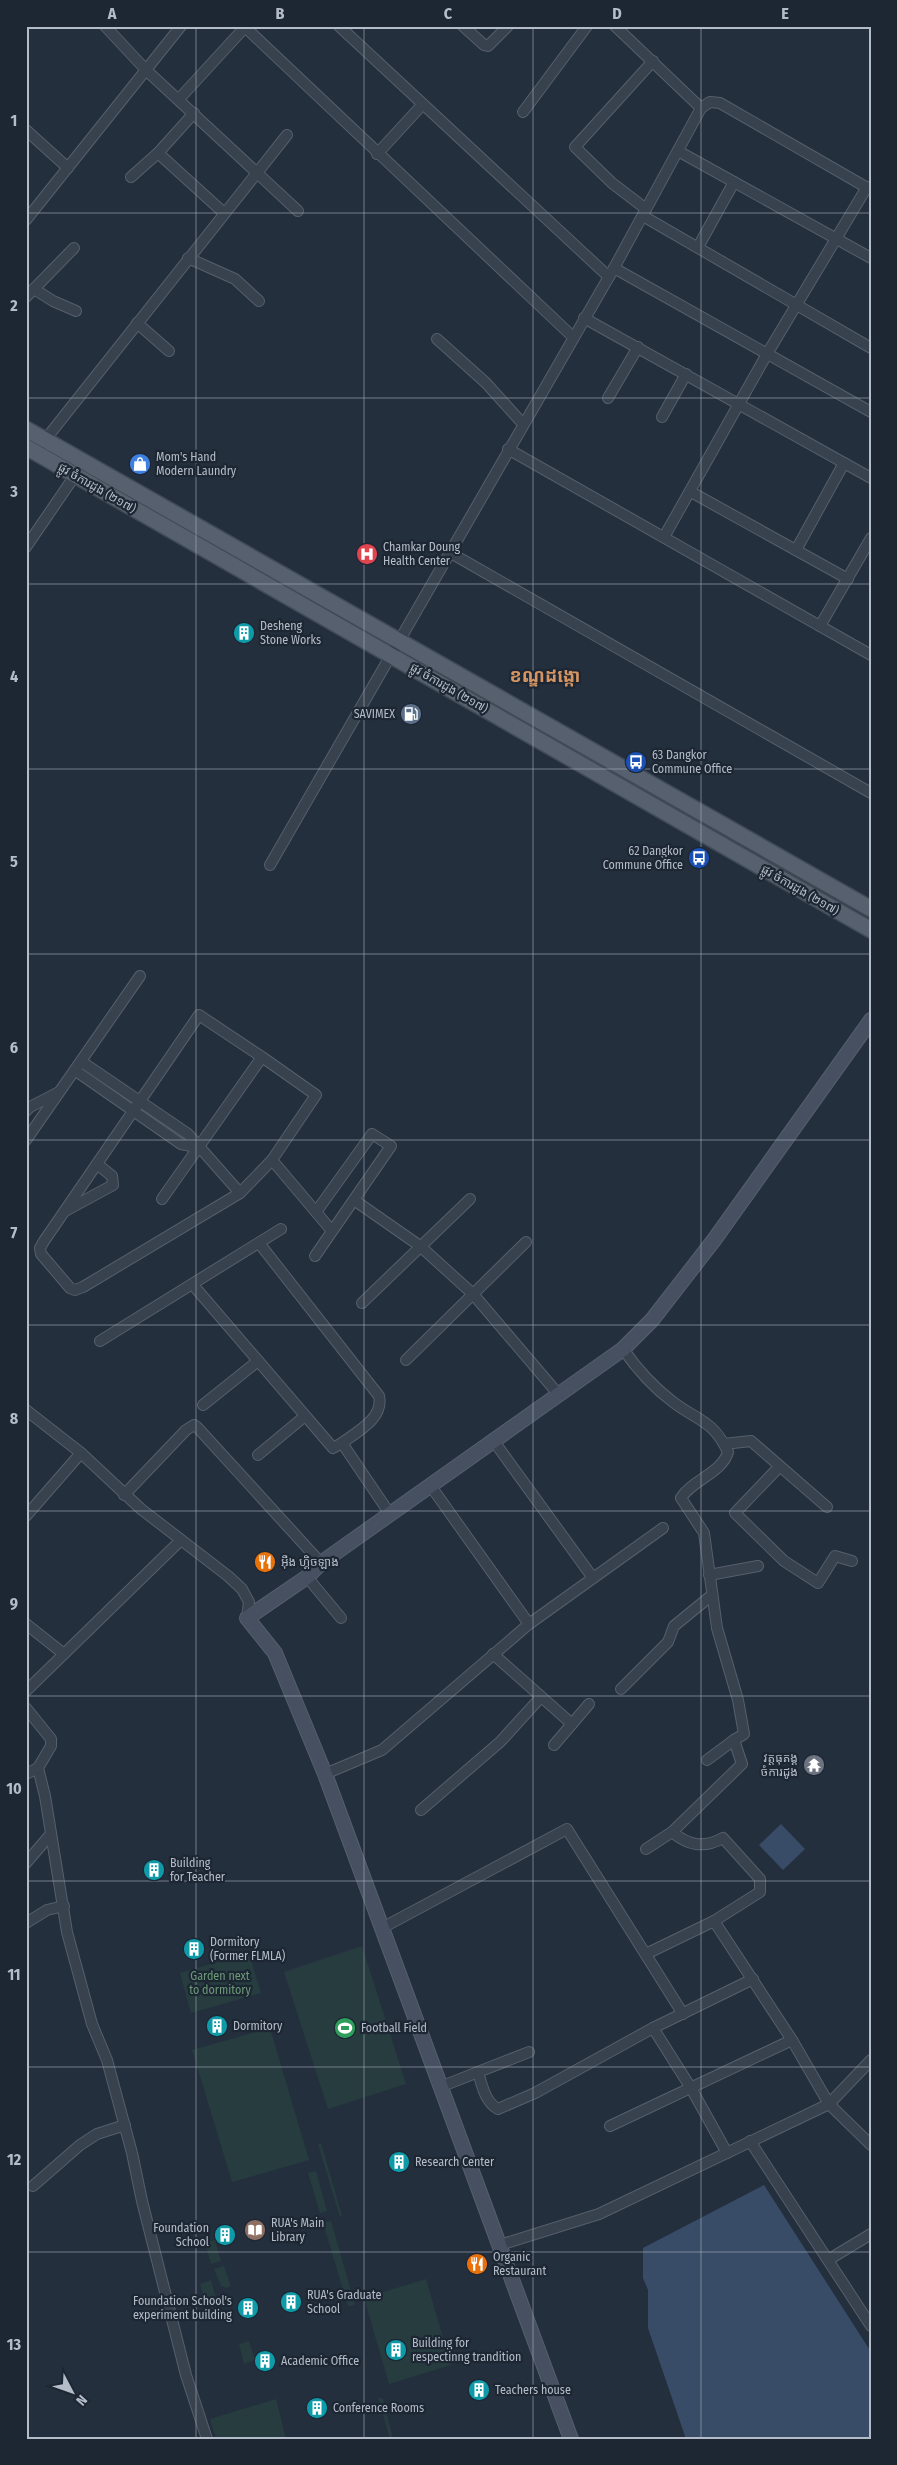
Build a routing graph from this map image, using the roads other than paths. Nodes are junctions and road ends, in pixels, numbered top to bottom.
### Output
1 (105, 26) edge
2 (182, 26) edge
3 (339, 26) edge
4 (463, 26) edge
5 (508, 26) edge
6 (587, 26) edge
7 (615, 26) edge
8 (245, 27) edge
9 (653, 61) junction
10 (146, 70) junction
11 (179, 99) junction
12 (423, 104) junction
13 (701, 108) junction
14 (523, 112) dead end
15 (194, 113) junction
16 (26, 130) edge
17 (287, 135) dead end
18 (678, 151) junction
19 (158, 153) junction
20 (377, 154) junction
21 (68, 168) junction
22 (256, 172) junction
23 (131, 177) dead end
24 (734, 182) junction
25 (869, 189) edge
26 (298, 211) dead end
27 (224, 213) junction
28 (645, 213) junction
29 (26, 220) edge
30 (837, 238) junction
31 (698, 247) junction
32 (74, 248) dead end
33 (188, 258) junction
34 (871, 258) edge
35 (612, 272) junction
36 (34, 289) junction
37 (26, 297) edge
38 (259, 301) dead end
39 (797, 304) junction
40 (76, 311) dead end
41 (584, 318) junction
42 (137, 323) junction
43 (573, 337) junction
44 (437, 339) dead end
45 (638, 347) junction
46 (871, 348) edge
47 (169, 351) dead end
48 (767, 354) junction
49 (686, 374) junction
50 (608, 398) dead end
51 (739, 404) junction
52 (871, 412) edge
53 (662, 417) dead end
54 (522, 424) junction
55 (26, 428) edge
56 (45, 440) junction
57 (26, 448) edge
58 (508, 449) junction
59 (84, 462) junction
60 (844, 464) junction
61 (75, 475) junction
62 (871, 478) edge
63 (690, 492) junction
64 (664, 537) junction
65 (871, 538) edge
66 (26, 547) edge
67 (796, 550) junction
68 (449, 552) junction
69 (848, 579) junction
70 (820, 626) junction
71 (398, 641) junction
72 (390, 655) junction
73 (871, 655) edge
74 (871, 793) edge
75 (270, 865) dead end
76 (871, 909) edge
77 (871, 930) edge
78 (140, 976) dead end
79 (871, 1020) edge
80 (262, 1057) junction
81 (79, 1067) junction
82 (60, 1092) junction
83 (138, 1106) junction
84 (26, 1111) edge
85 (26, 1140) edge
86 (197, 1147) junction
87 (272, 1160) junction
88 (97, 1164) junction
89 (240, 1193) junction
90 (162, 1198) dead end
91 (470, 1199) dead end
92 (354, 1200) junction
93 (64, 1211) junction
94 (316, 1212) junction
95 (281, 1230) dead end
96 (332, 1231) junction
97 (526, 1242) dead end
98 (258, 1244) junction
99 (420, 1246) junction
100 (315, 1256) dead end
101 (193, 1285) junction
102 (473, 1294) junction
103 (362, 1303) dead end
104 (100, 1341) dead end
105 (623, 1349) junction
106 (406, 1360) dead end
107 (258, 1361) junction
108 (560, 1395) junction
109 (203, 1406) dead end
110 (26, 1410) edge
111 (305, 1416) junction
112 (493, 1440) junction
113 (342, 1444) junction
114 (724, 1444) junction
115 (81, 1453) junction
116 (258, 1454) dead end
117 (779, 1467) junction
118 (430, 1485) junction
119 (124, 1495) junction
120 (827, 1507) dead end
121 (390, 1514) junction
122 (26, 1516) edge
123 (663, 1528) dead end
124 (181, 1540) junction
125 (852, 1561) dead end
126 (321, 1563) junction
127 (758, 1566) dead end
128 (708, 1574) junction
129 (308, 1577) junction
130 (593, 1578) junction
131 (712, 1595) junction
132 (247, 1618) junction
133 (341, 1618) dead end
134 (26, 1624) edge
135 (528, 1624) junction
136 (64, 1654) junction
137 (493, 1654) junction
138 (621, 1689) dead end
139 (26, 1691) edge
140 (541, 1697) junction
141 (589, 1704) dead end
142 (26, 1708) edge
143 (572, 1724) junction
144 (734, 1740) junction
145 (554, 1746) dead end
146 (707, 1760) dead end
147 (38, 1768) junction
148 (26, 1774) edge
149 (325, 1774) junction
150 (421, 1810) dead end
151 (672, 1832) junction
152 (50, 1835) junction
153 (646, 1849) dead end
154 (26, 1864) edge
155 (64, 1906) junction
156 (714, 1921) junction
157 (26, 1923) edge
158 (382, 1928) junction
159 (646, 1954) junction
160 (753, 1979) junction
161 (683, 2014) junction
162 (653, 2028) junction
163 (792, 2040) junction
164 (529, 2052) dead end
165 (871, 2060) edge
166 (478, 2072) junction
167 (440, 2087) junction
168 (691, 2088) junction
169 (830, 2104) junction
170 (125, 2125) junction
171 (610, 2126) dead end
172 (750, 2141) junction
173 (871, 2145) edge
174 (727, 2152) junction
175 (33, 2186) dead end
176 (871, 2234) edge
177 (500, 2245) junction
178 (828, 2260) junction
179 (871, 2326) edge
180 (207, 2439) edge
181 (571, 2439) edge

1 - 10 street
2 - 10 street
3 - 12 street
4 - 5 street
6 - 14 street
7 - 9 street
8 - 11 street
8 - 20 street
9 - 13 street
9 - 28 street
10 - 11 street
10 - 21 street
11 - 15 street
12 - 20 street
12 - 35 street
13 - 18 street
13 - 25 street
15 - 19 street
15 - 22 street
16 - 21 street
17 - 22 street
18 - 24 street
18 - 28 street
19 - 23 street
19 - 27 street
20 - 43 street
21 - 29 street
22 - 26 street
22 - 27 street
24 - 30 street
24 - 31 street
25 - 30 street
27 - 33 street
28 - 31 street
28 - 35 street
30 - 34 street
30 - 39 street
31 - 39 street
32 - 36 street
33 - 38 street
33 - 42 street
35 - 41 street
35 - 48 street
36 - 37 street
36 - 40 street
39 - 46 street
39 - 48 street
41 - 43 street
41 - 45 street
42 - 47 street
42 - 56 street
43 - 54 street
44 - 54 street
45 - 49 street
45 - 50 street
48 - 51 street
48 - 52 street
49 - 51 street
49 - 53 street
51 - 60 street
51 - 63 street
54 - 58 street
55 - 56 main road, ផ្លូវ ចំការដូង (២១៧)
56 - 59 main road, ផ្លូវ ចំការដូង (២១៧)
57 - 61 main road, ផ្លូវ ចំការដូង (២១៧)
58 - 64 street
58 - 68 street
59 - 61 street
59 - 71 main road, ផ្លូវ ចំការដូង (២១៧)
60 - 62 street
60 - 67 street
61 - 66 street
61 - 72 main road, ផ្លូវ ចំការដូង (២១៧)
63 - 64 street
63 - 67 street
64 - 70 street
65 - 69 street
67 - 69 street
68 - 71 street
68 - 74 street
69 - 70 street
70 - 73 street
71 - 72 street
71 - 76 main road, ផ្លូវ ចំការដូង (២១៧)
72 - 75 street
72 - 77 main road, ផ្លូវ ចំការដូង (២១៧)
78 - 81 street
79 - 105 street
80 - 83 street
80 - 86 street
80 - 87 street
81 - 82 street
81 - 83 street
82 - 84 street
82 - 85 street
83 - 86 street
83 - 88 street
86 - 89 street
86 - 90 street
87 - 89 street
87 - 94 street
88 - 93 street
88 - 93 street
89 - 93 street
91 - 99 street
92 - 94 street
92 - 96 street
92 - 99 street
94 - 96 street
95 - 98 street
96 - 100 street
97 - 102 street
98 - 101 street
98 - 113 street
99 - 102 street
99 - 103 street
101 - 104 street
101 - 107 street
102 - 106 street
102 - 108 street
105 - 108 street
105 - 114 street
107 - 109 street
107 - 111 street
108 - 112 street
110 - 115 street
111 - 113 street
111 - 116 street
112 - 118 street
112 - 130 street
113 - 121 street
114 - 117 street
114 - 128 street
115 - 119 street
115 - 122 street
117 - 120 street
117 - 125 street
118 - 121 street
118 - 135 street
119 - 124 street
119 - 126 street
121 - 126 street
123 - 130 street
124 - 132 street
124 - 136 street
126 - 129 street
127 - 128 street
128 - 131 street
129 - 132 street
129 - 133 street
130 - 135 street
131 - 138 street
131 - 144 street
132 - 149 street
134 - 136 street
135 - 137 street
136 - 139 street
137 - 140 street
137 - 149 street
140 - 143 street
140 - 150 street
141 - 143 street
142 - 147 street
143 - 145 street
144 - 146 street
144 - 151 street
147 - 148 street
147 - 152 street
149 - 158 street
151 - 153 street
151 - 156 street
152 - 154 street
152 - 155 street
155 - 157 street
155 - 170 street
156 - 159 street
156 - 160 street
158 - 159 street
158 - 167 street
159 - 161 street
160 - 161 street
160 - 163 street
161 - 162 street
162 - 166 street
162 - 168 street
163 - 168 street
163 - 169 street
164 - 166 street
165 - 169 street
166 - 167 street
167 - 177 street
168 - 171 street
168 - 174 street
169 - 172 street
169 - 173 street
170 - 175 street
170 - 180 street
172 - 174 street
172 - 178 street
174 - 177 street
176 - 178 street
177 - 181 street
178 - 179 street

